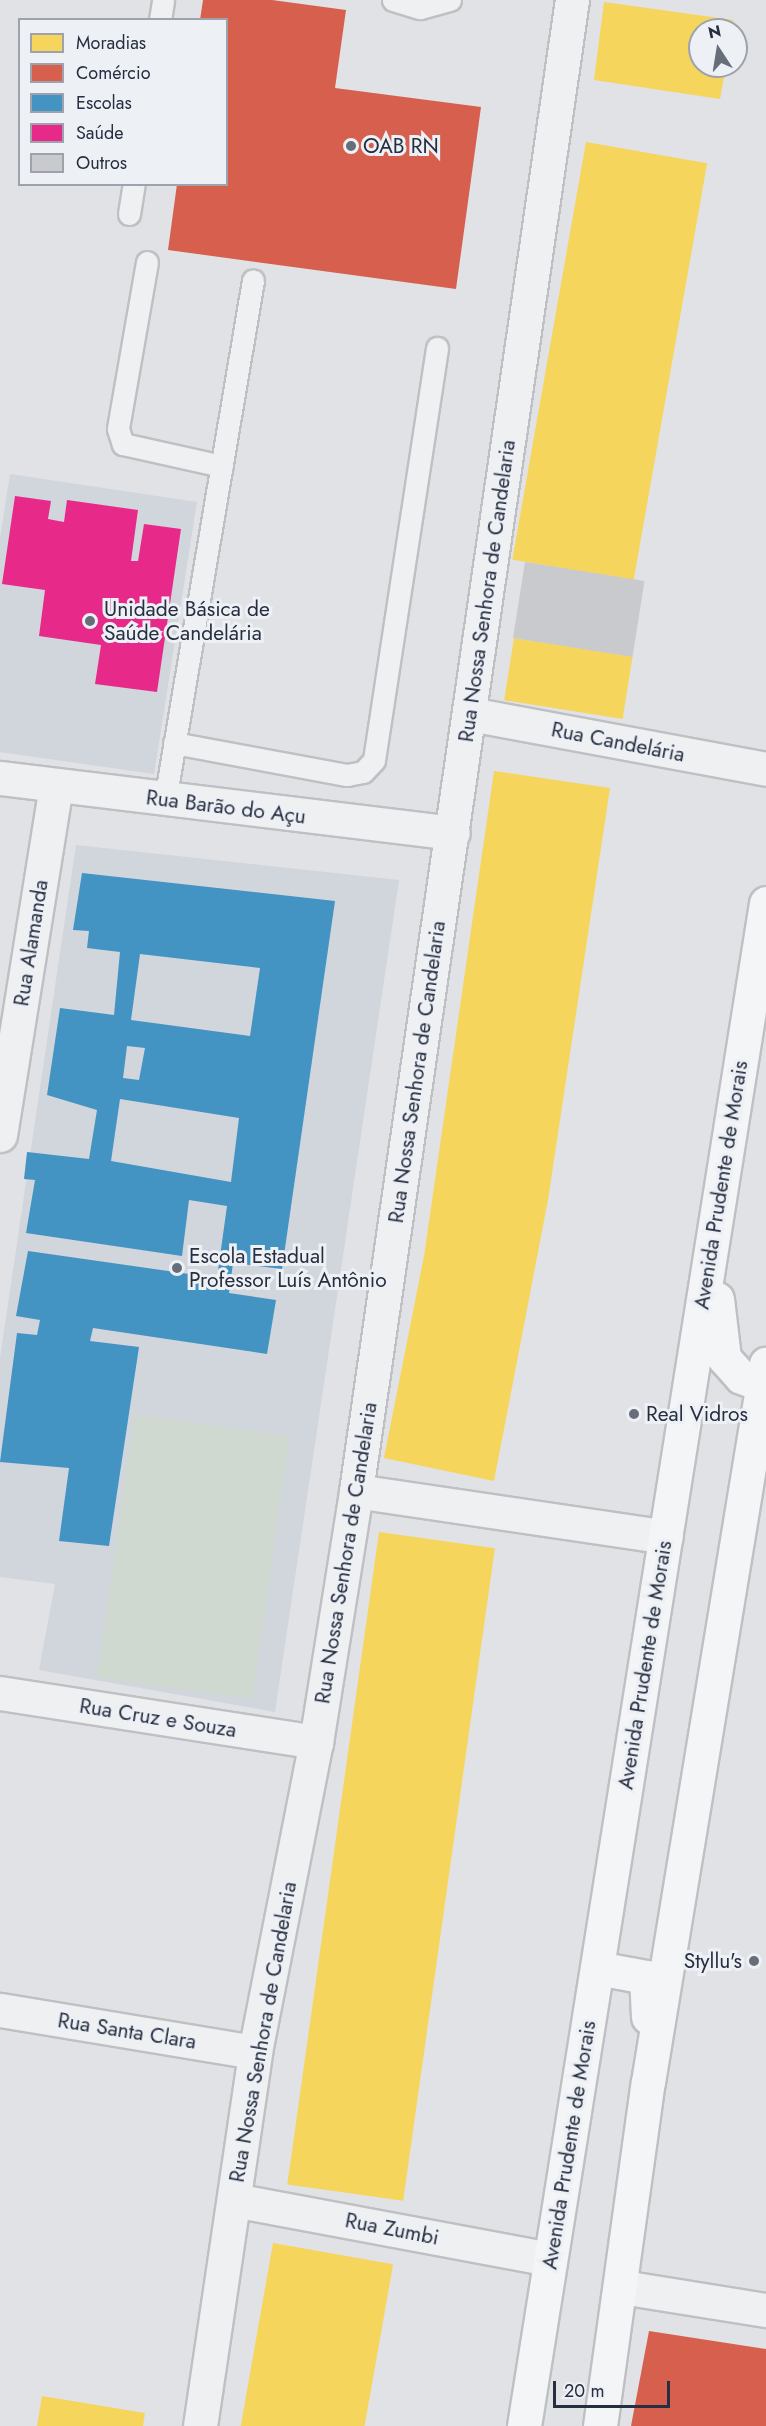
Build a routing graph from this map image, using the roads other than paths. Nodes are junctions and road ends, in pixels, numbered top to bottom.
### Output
1 (163, 0) edge
2 (393, 0) edge
3 (450, 0) edge
4 (572, 0) edge
5 (160, 18) edge
6 (134, 186) edge
7 (129, 214) dead end
8 (147, 262) dead end
9 (253, 280) dead end
10 (437, 348) dead end
11 (222, 466) junction
12 (470, 714) junction
13 (174, 744) junction
14 (766, 769) edge
15 (0, 778) edge
16 (56, 786) junction
17 (165, 800) junction
18 (453, 833) junction
19 (766, 903) edge
20 (0, 1135) edge
21 (726, 1156) junction
22 (764, 1375) edge
23 (356, 1491) junction
24 (666, 1537) junction
25 (0, 1693) edge
26 (316, 1743) junction
27 (597, 1968) junction
28 (0, 2010) edge
29 (255, 2052) junction
30 (648, 2082) junction
31 (234, 2200) junction
32 (550, 2259) junction
33 (622, 2287) junction
34 (766, 2310) edge
35 (200, 2426) edge
36 (524, 2426) edge
37 (600, 2426) edge

1 - 5 lane
2 - 3 lane
4 - 12 street, Rua Nossa Senhora de Candelaria
6 - 7 lane
8 - 11 lane
9 - 11 lane
10 - 13 lane
11 - 13 lane
12 - 14 street, Rua Candelária
12 - 18 street, Rua Nossa Senhora de Candelaria
13 - 17 lane
15 - 16 street, Rua Barão do Açu
16 - 17 street, Rua Barão do Açu
16 - 20 street, Rua Alamanda
17 - 18 street, Rua Barão do Açu
18 - 23 street, Rua Nossa Senhora de Candelaria
19 - 21 main road, Avenida Prudente de Morais
21 - 22 main road
21 - 24 main road, Avenida Prudente de Morais
22 - 30 main road
23 - 24 street
23 - 26 street, Rua Nossa Senhora de Candelaria
24 - 27 main road, Avenida Prudente de Morais
25 - 26 street, Rua Cruz e Souza
26 - 29 street, Rua Nossa Senhora de Candelaria
27 - 30 main road
27 - 32 main road, Avenida Prudente de Morais
28 - 29 street, Rua Santa Clara
29 - 31 street, Rua Nossa Senhora de Candelaria
30 - 33 main road
31 - 32 street, Rua Zumbi
31 - 35 street, Rua Nossa Senhora de Candelaria
32 - 36 main road, Avenida Prudente de Morais
33 - 34 street
33 - 37 main road

